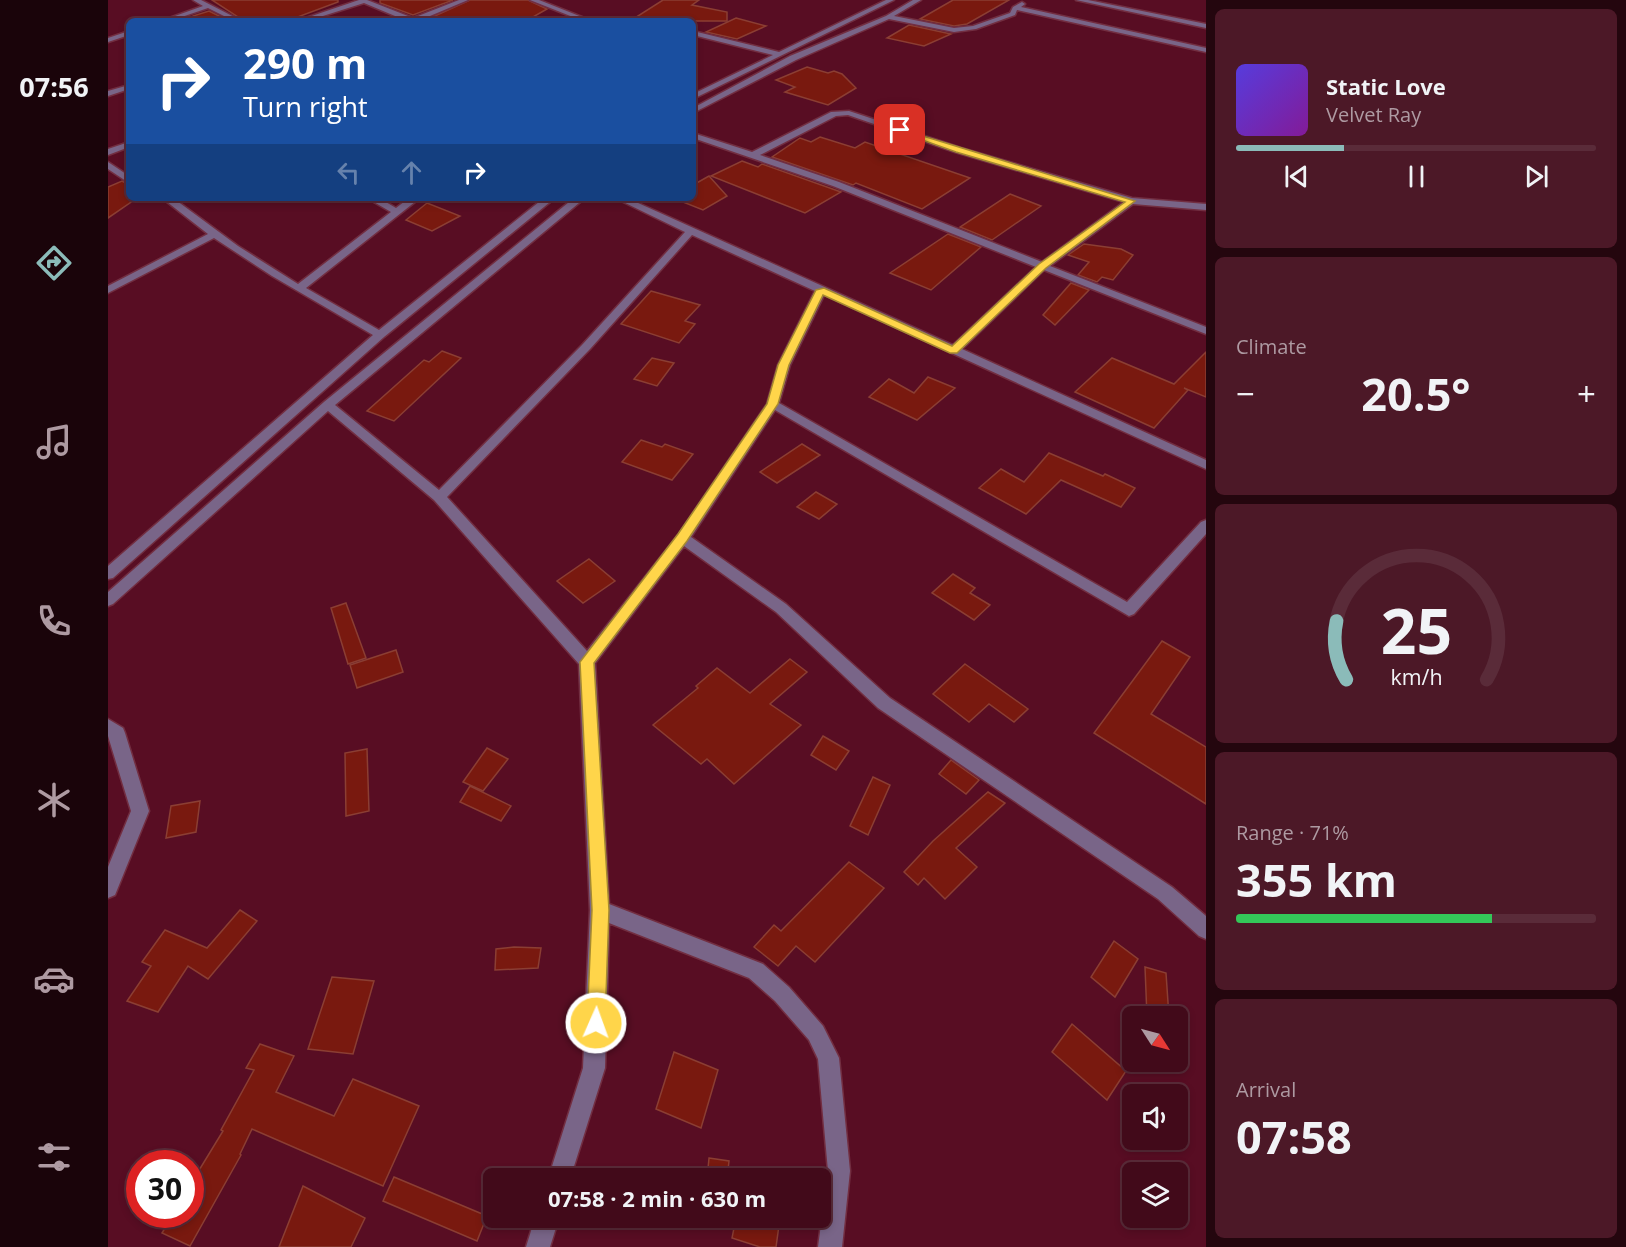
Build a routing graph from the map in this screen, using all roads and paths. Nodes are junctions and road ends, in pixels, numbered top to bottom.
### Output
1 (196, 0) edge
2 (465, 0) edge
3 (533, 0) edge
4 (891, 0) edge
5 (918, 0) edge
6 (1027, 0) edge
7 (1080, 0) edge
8 (364, 1) edge
9 (208, 6) junction
10 (1015, 8) junction
11 (888, 17) junction
12 (173, 18) edge
13 (233, 18) edge
14 (310, 18) edge
15 (406, 18) edge
16 (420, 18) edge
17 (582, 18) edge
18 (1206, 26) edge
19 (696, 32) edge
20 (126, 34) edge
21 (108, 40) edge
22 (1206, 50) edge
23 (778, 54) junction
24 (126, 88) edge
25 (108, 94) edge
26 (696, 95) edge
27 (696, 109) edge
28 (696, 136) edge
29 (126, 145) edge
30 (108, 152) edge
31 (753, 155) junction
32 (108, 165) edge
33 (126, 178) edge
34 (172, 201) edge
35 (377, 201) edge
36 (411, 201) edge
37 (546, 201) edge
38 (576, 201) edge
39 (626, 201) edge
40 (1131, 201) junction
41 (1206, 207) edge
42 (397, 212) junction
43 (691, 231) junction
44 (215, 234) junction
45 (1043, 266) junction
46 (299, 288) junction
47 (108, 290) edge
48 (820, 290) junction
49 (1206, 331) edge
50 (380, 335) junction
51 (953, 351) junction
52 (772, 404) junction
53 (328, 405) junction
54 (1206, 465) edge
55 (439, 497) junction
56 (1206, 525) edge
57 (683, 538) junction
58 (108, 574) edge
59 (108, 600) edge
60 (587, 662) junction
61 (108, 726) edge
62 (108, 889) edge
63 (600, 910) junction
64 (1206, 929) edge
65 (562, 1168) edge
66 (544, 1228) edge
67 (538, 1247) edge
68 (830, 1247) edge

1 - 9 street
2 - 16 street
3 - 17 street
4 - 23 street
5 - 11 street
6 - 10 street
7 - 18 street
8 - 14 street
8 - 15 street
9 - 12 street
9 - 13 street
10 - 11 street
10 - 22 street
11 - 27 street
19 - 23 street
20 - 21 street
23 - 26 street
24 - 25 street
28 - 31 street
29 - 30 street
31 - 40 street
31 - 45 street
32 - 33 street
34 - 44 street
35 - 42 street
36 - 42 street
37 - 50 street
38 - 53 street
39 - 43 street
40 - 41 street
40 - 45 street
42 - 46 street
43 - 48 street
43 - 55 street
44 - 46 street
44 - 47 street
45 - 49 street
45 - 51 street
46 - 50 street
48 - 51 street
48 - 52 street
50 - 58 street
51 - 54 street
52 - 56 street
52 - 57 street
53 - 55 street
53 - 59 street
55 - 60 street
57 - 60 street
57 - 64 street
60 - 63 street
61 - 62 street
63 - 65 street
63 - 68 street
66 - 67 street

